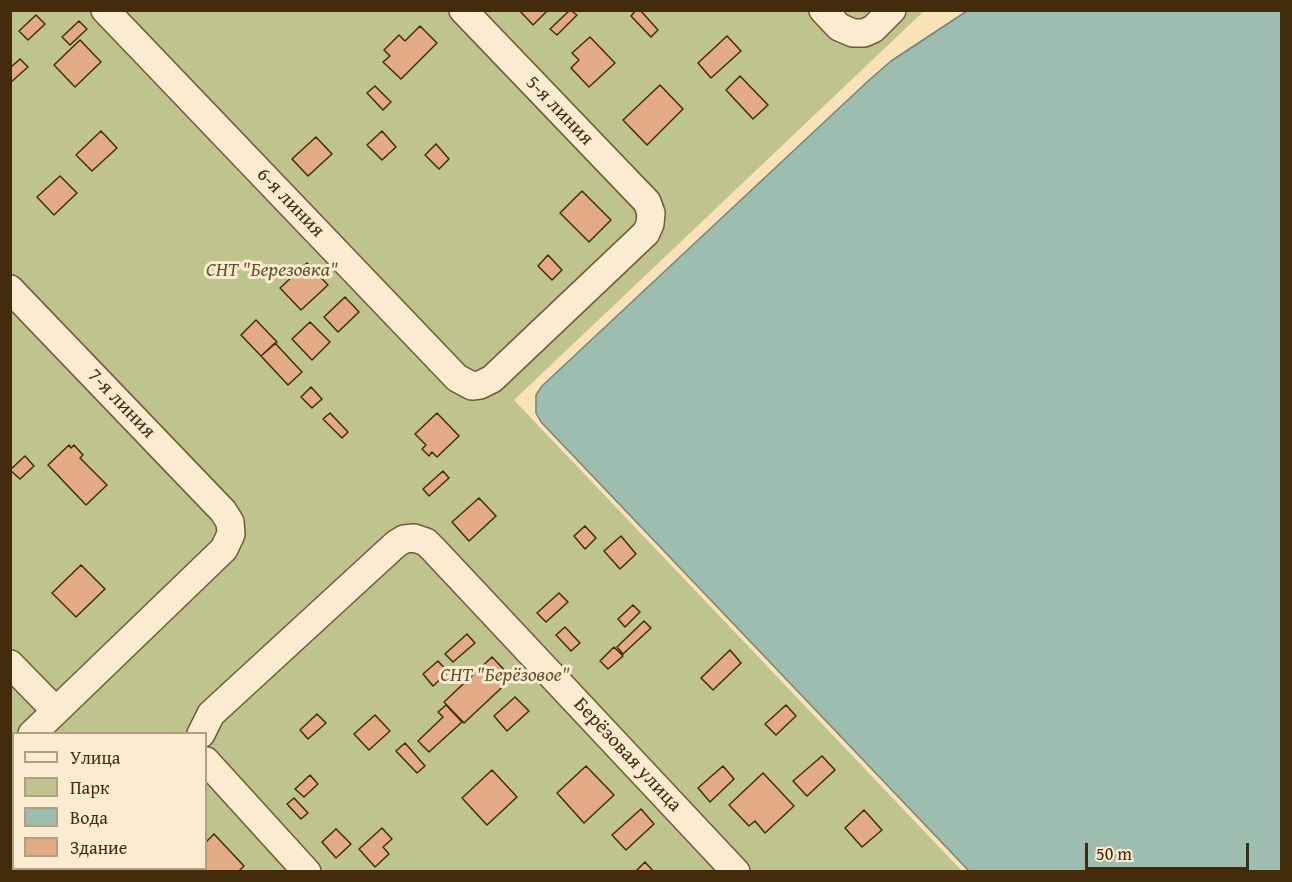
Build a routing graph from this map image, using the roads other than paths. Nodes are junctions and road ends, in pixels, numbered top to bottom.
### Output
1 (105, 10) edge
2 (463, 10) edge
3 (892, 10) edge
4 (831, 19) edge
5 (651, 213) joint
6 (10, 289) edge
7 (10, 664) edge
8 (56, 711) junction
9 (34, 732) edge
10 (202, 732) edge
11 (207, 762) edge
12 (307, 872) edge
13 (736, 872) edge

1 - 5 street, 6-я линия
2 - 5 street, 5-я линия
3 - 4 street
6 - 8 street, 7-я линия
7 - 8 street
8 - 9 street
10 - 13 street, Берёзовая улица
11 - 12 street

